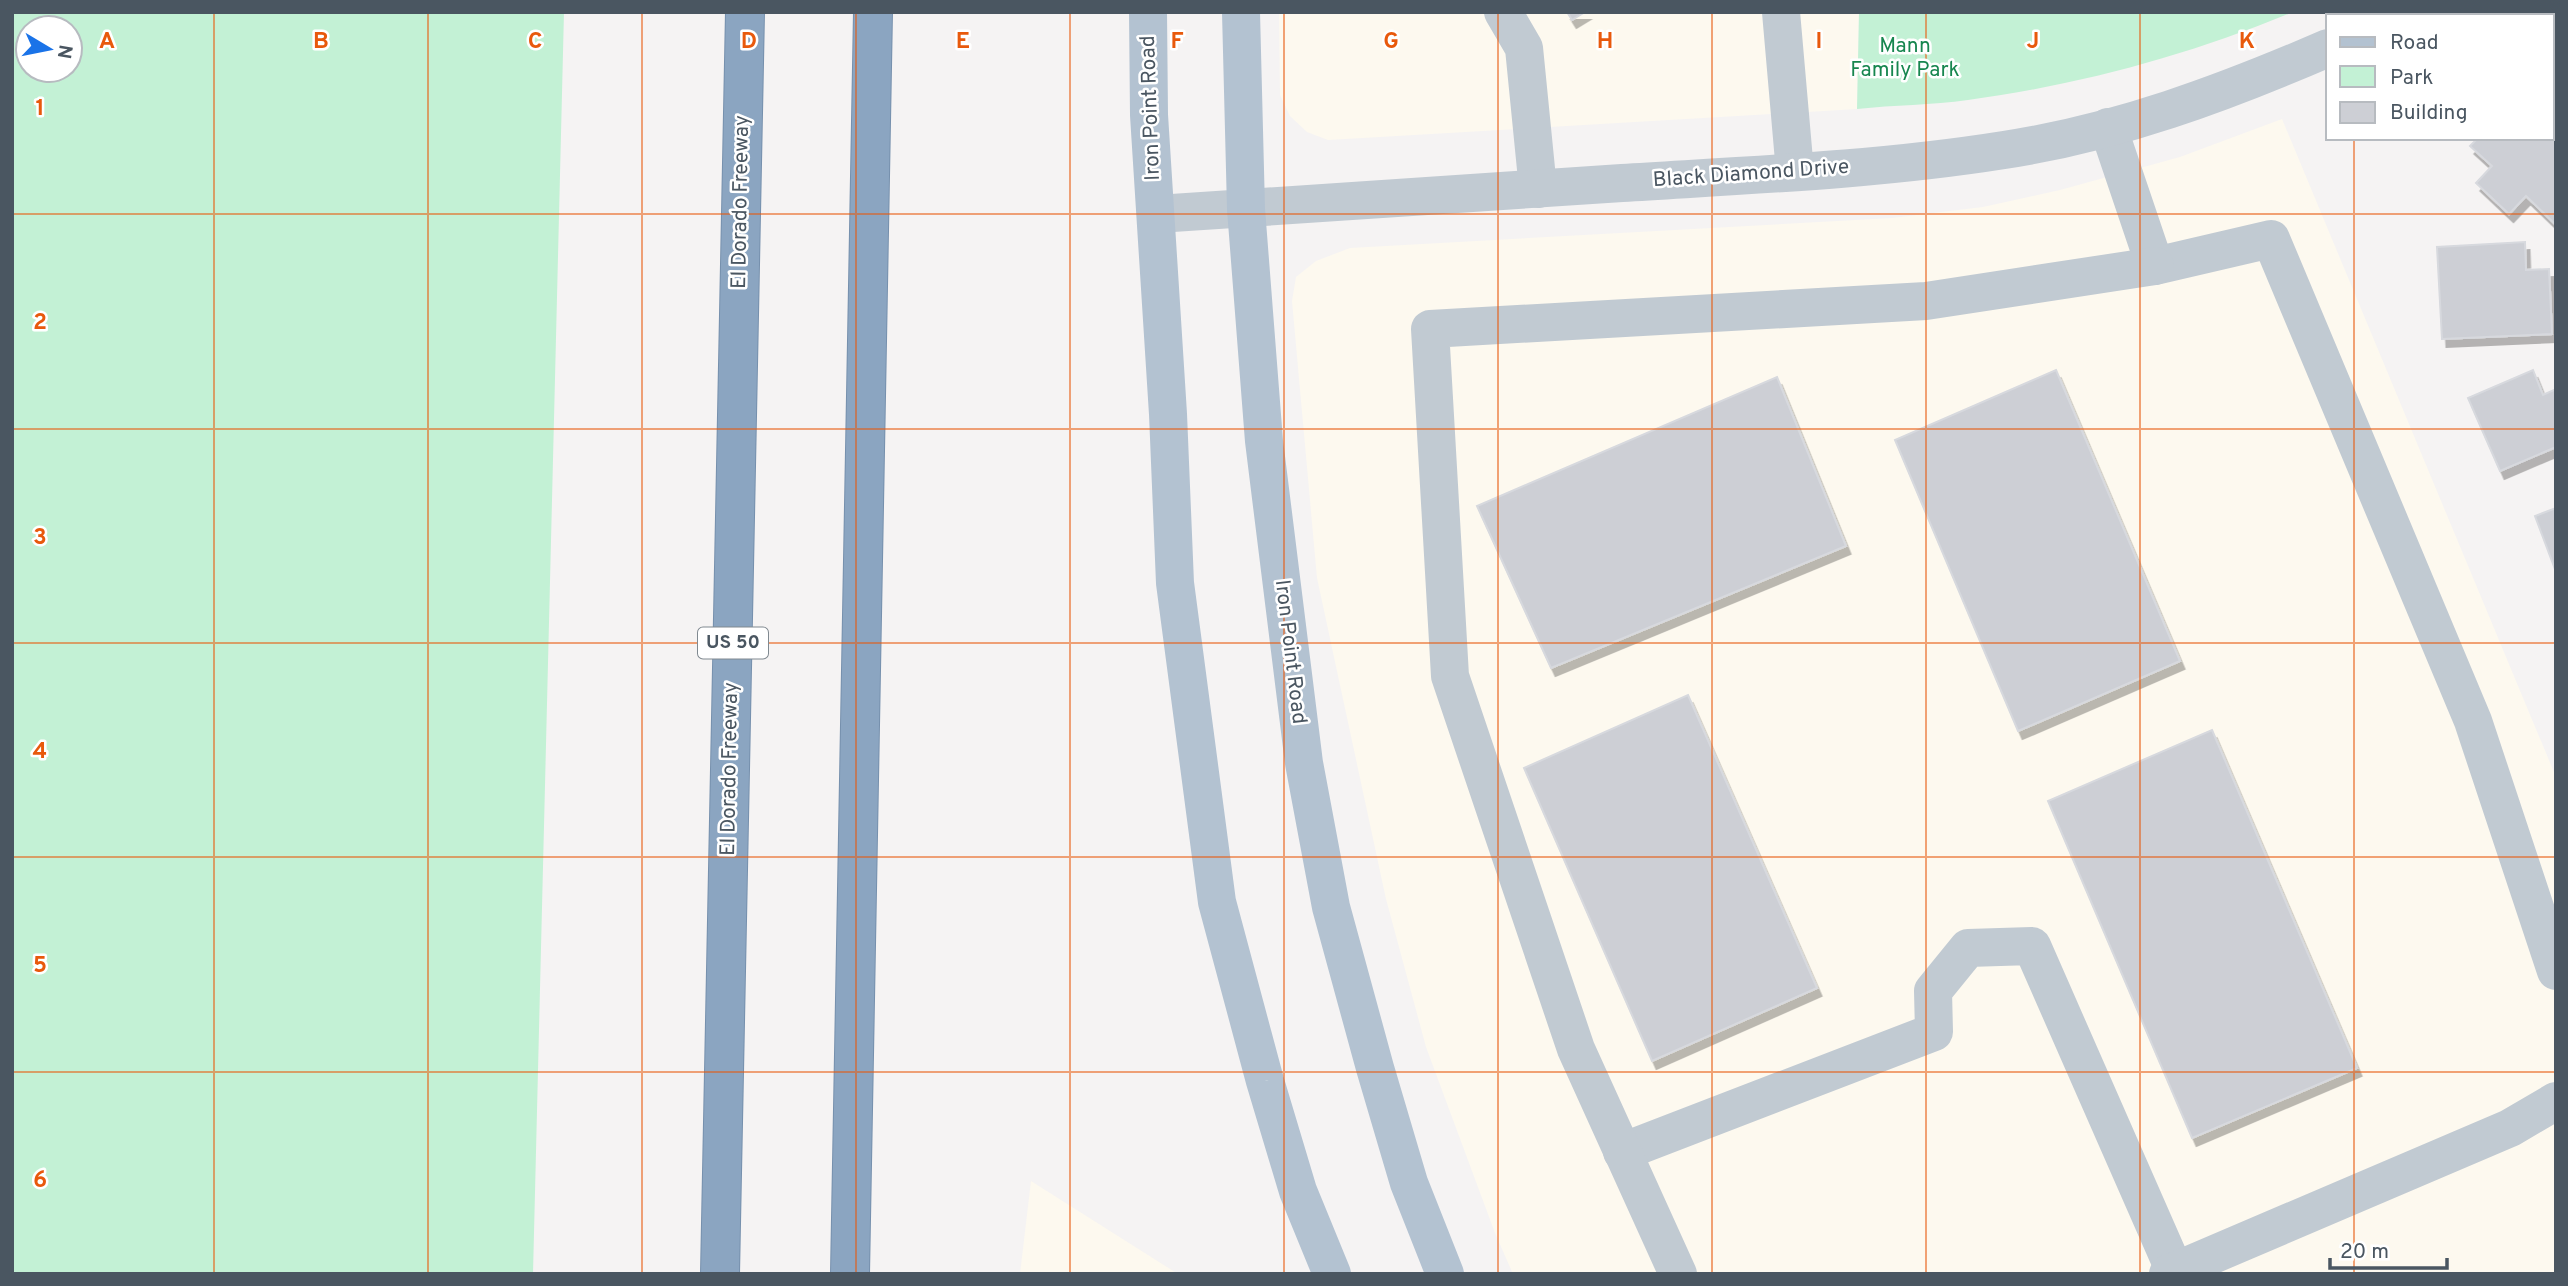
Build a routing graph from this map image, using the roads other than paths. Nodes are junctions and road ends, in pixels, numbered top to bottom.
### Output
1 (745, 12) edge
2 (873, 12) edge
3 (1148, 12) edge
4 (1241, 12) edge
5 (1503, 12) edge
6 (1781, 12) edge
7 (2326, 49) edge
8 (2108, 127) junction
9 (1795, 172) junction
10 (1538, 189) junction
11 (1246, 209) junction
12 (1157, 215) junction
13 (2155, 266) junction
14 (2556, 971) edge
15 (2556, 1101) edge
16 (1622, 1152) junction
17 (1298, 1191) junction
18 (2173, 1273) edge
19 (720, 1274) edge
20 (850, 1274) edge
21 (1332, 1274) edge
22 (1357, 1274) edge
23 (1445, 1274) edge
24 (1678, 1274) edge

1 - 19 highway, El Dorado Freeway / US 50
2 - 20 highway
3 - 12 main road, Iron Point Road
4 - 11 main road, Iron Point Road
5 - 10 street
6 - 9 street
7 - 8 street, Black Diamond Drive
8 - 9 street, Black Diamond Drive
8 - 13 street
9 - 10 street, Black Diamond Drive
10 - 11 street, Black Diamond Drive
11 - 12 street, Black Diamond Drive
11 - 23 main road, Iron Point Road
12 - 17 main road, Iron Point Road
13 - 14 street
13 - 16 street
15 - 18 street
16 - 18 street
16 - 24 street
17 - 21 main road, Iron Point Road
17 - 22 main road

